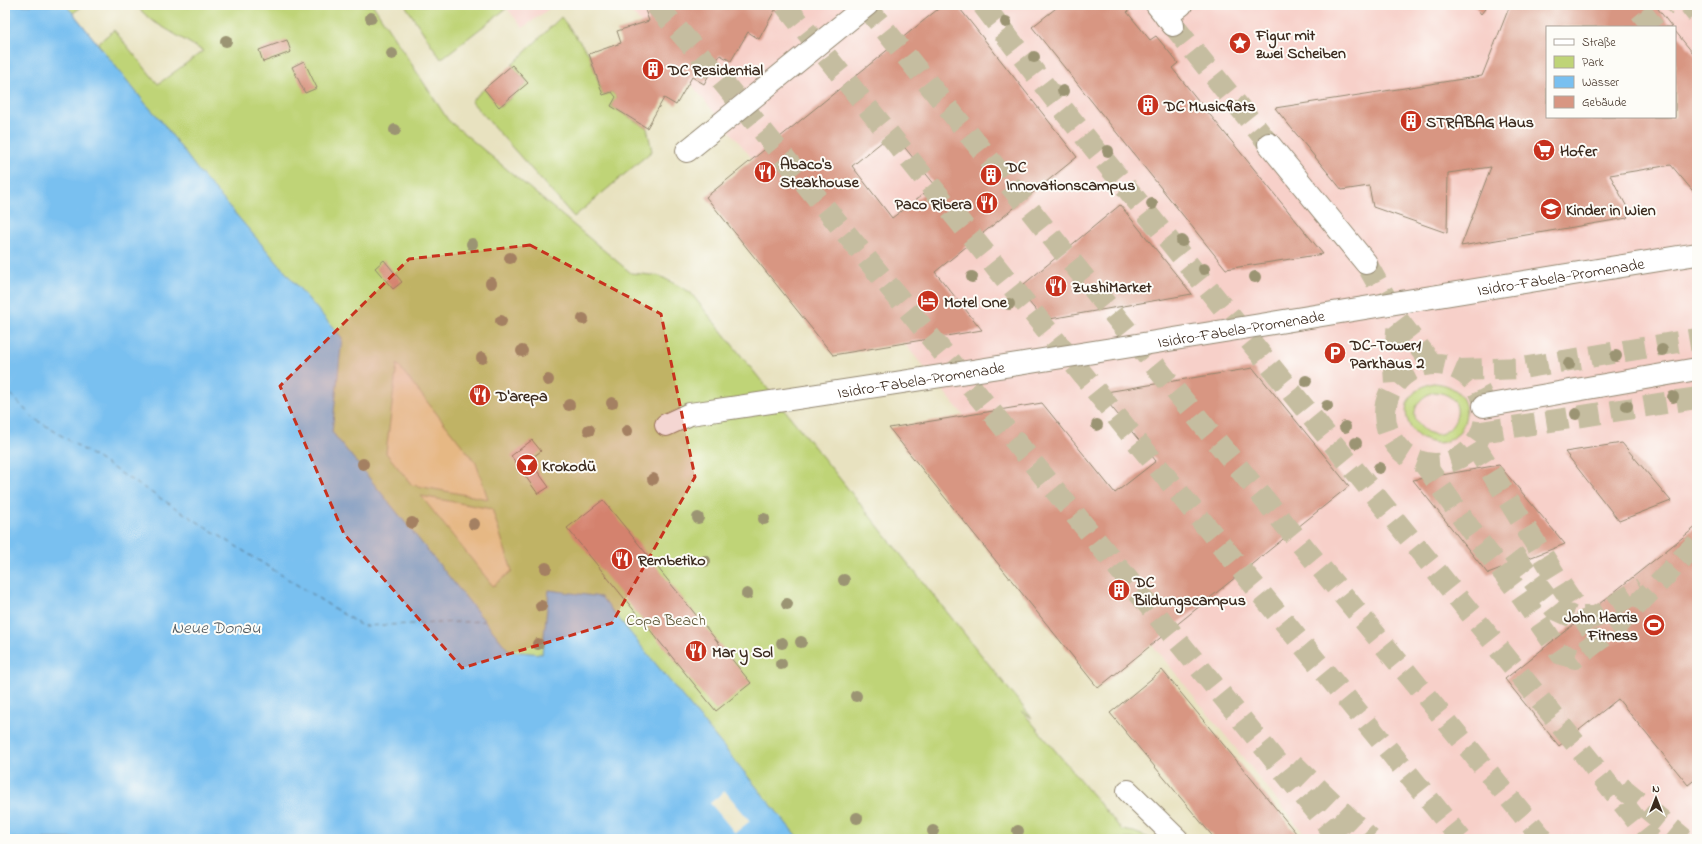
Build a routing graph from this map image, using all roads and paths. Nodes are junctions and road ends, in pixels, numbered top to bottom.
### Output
1 (866, 5) edge
2 (1269, 144) tunnel mouth
3 (687, 151) dead end
4 (1697, 254) edge
5 (1366, 263) tunnel mouth
6 (1697, 369) edge
7 (1484, 406) dead end
8 (666, 425) dead end
9 (1128, 791) dead end
10 (1177, 839) edge

1 - 3 street
2 - 5 street
4 - 8 street, Isidro-Fabela-Promenade
6 - 7 street
9 - 10 street

